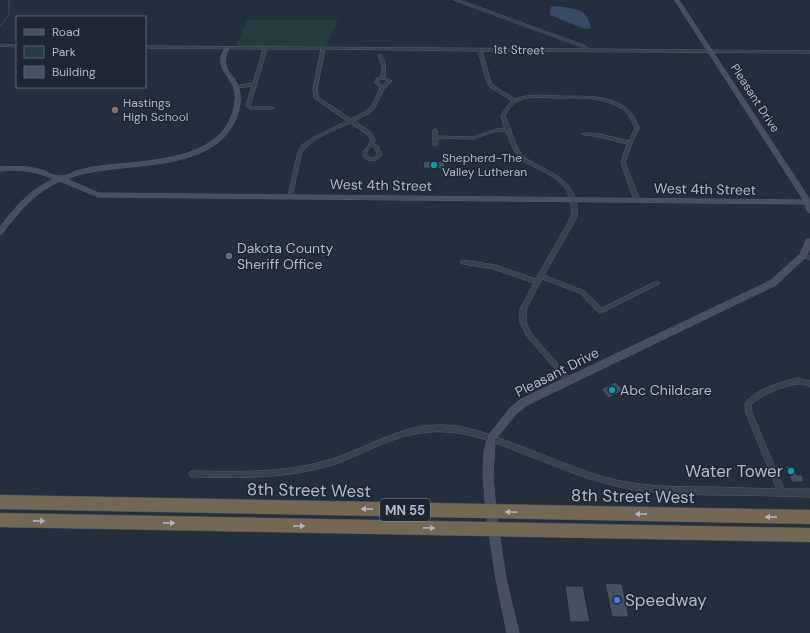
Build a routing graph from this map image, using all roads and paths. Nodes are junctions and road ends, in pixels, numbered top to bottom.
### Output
1 (456, 0) edge
2 (677, 0) edge
3 (575, 44) junction
4 (0, 46) edge
5 (16, 46) edge
6 (146, 47) edge
7 (228, 48) junction
8 (265, 48) junction
9 (323, 49) junction
10 (480, 50) junction
11 (577, 51) junction
12 (589, 51) junction
13 (711, 52) junction
14 (810, 52) edge
15 (380, 55) dead end
16 (383, 78) junction
17 (255, 84) junction
18 (236, 88) junction
19 (382, 88) junction
20 (516, 101) junction
21 (272, 108) dead end
22 (350, 121) junction
23 (435, 130) dead end
24 (509, 130) junction
25 (584, 134) dead end
26 (435, 137) junction
27 (630, 143) junction
28 (372, 144) dead end
29 (435, 145) dead end
30 (0, 169) edge
31 (60, 179) junction
32 (290, 196) junction
33 (574, 200) junction
34 (637, 200) junction
35 (809, 202) edge
36 (810, 210) edge
37 (0, 232) edge
38 (810, 241) edge
39 (807, 256) edge
40 (463, 262) dead end
41 (540, 276) junction
42 (537, 282) junction
43 (657, 283) dead end
44 (568, 380) junction
45 (810, 384) edge
46 (491, 439) junction
47 (193, 474) dead end
48 (782, 492) junction
49 (810, 493) edge
50 (0, 502) edge
51 (491, 512) junction
52 (810, 517) edge
53 (0, 520) edge
54 (494, 529) junction
55 (810, 535) edge
56 (513, 633) edge

1 - 3 street
2 - 13 street, Pleasant Drive
3 - 11 street
3 - 12 street
4 - 5 street
6 - 7 street, 1st Street
7 - 8 street, 1st Street
7 - 18 street
8 - 9 street, 1st Street
8 - 17 street
9 - 10 street, 1st Street
9 - 22 street
10 - 11 street, 1st Street
10 - 20 street
11 - 12 street, 1st Street
12 - 13 street, 1st Street
13 - 14 street, 1st Street
13 - 35 street, Pleasant Drive
15 - 16 street
16 - 19 street
16 - 19 street
17 - 18 street
17 - 21 street
18 - 31 street
19 - 22 street
20 - 24 street
20 - 27 street
22 - 28 street
22 - 32 street
23 - 26 street
24 - 26 street
24 - 33 street
25 - 27 street
26 - 29 street
27 - 34 street
30 - 31 street, West 4th Street
31 - 32 street, West 4th Street
31 - 37 street
32 - 33 street, West 4th Street
33 - 34 street, West 4th Street
33 - 41 street
34 - 35 street, West 4th Street
35 - 36 street, Pleasant Drive
38 - 39 street, Pleasant Drive
39 - 44 street, Pleasant Drive
40 - 42 street
41 - 42 street
41 - 43 street
42 - 44 street
44 - 46 street, Pleasant Drive
45 - 48 street
46 - 47 street
46 - 48 street
46 - 51 street, Pleasant Drive
48 - 49 street
51 -> 50 highway, 8th Street West / MN 55
52 -> 51 highway, 8th Street West / MN 55
51 - 54 street, Pleasant Drive
53 -> 54 highway, MN 55
54 - 55 highway, MN 55
54 - 56 street, Pleasant Drive

